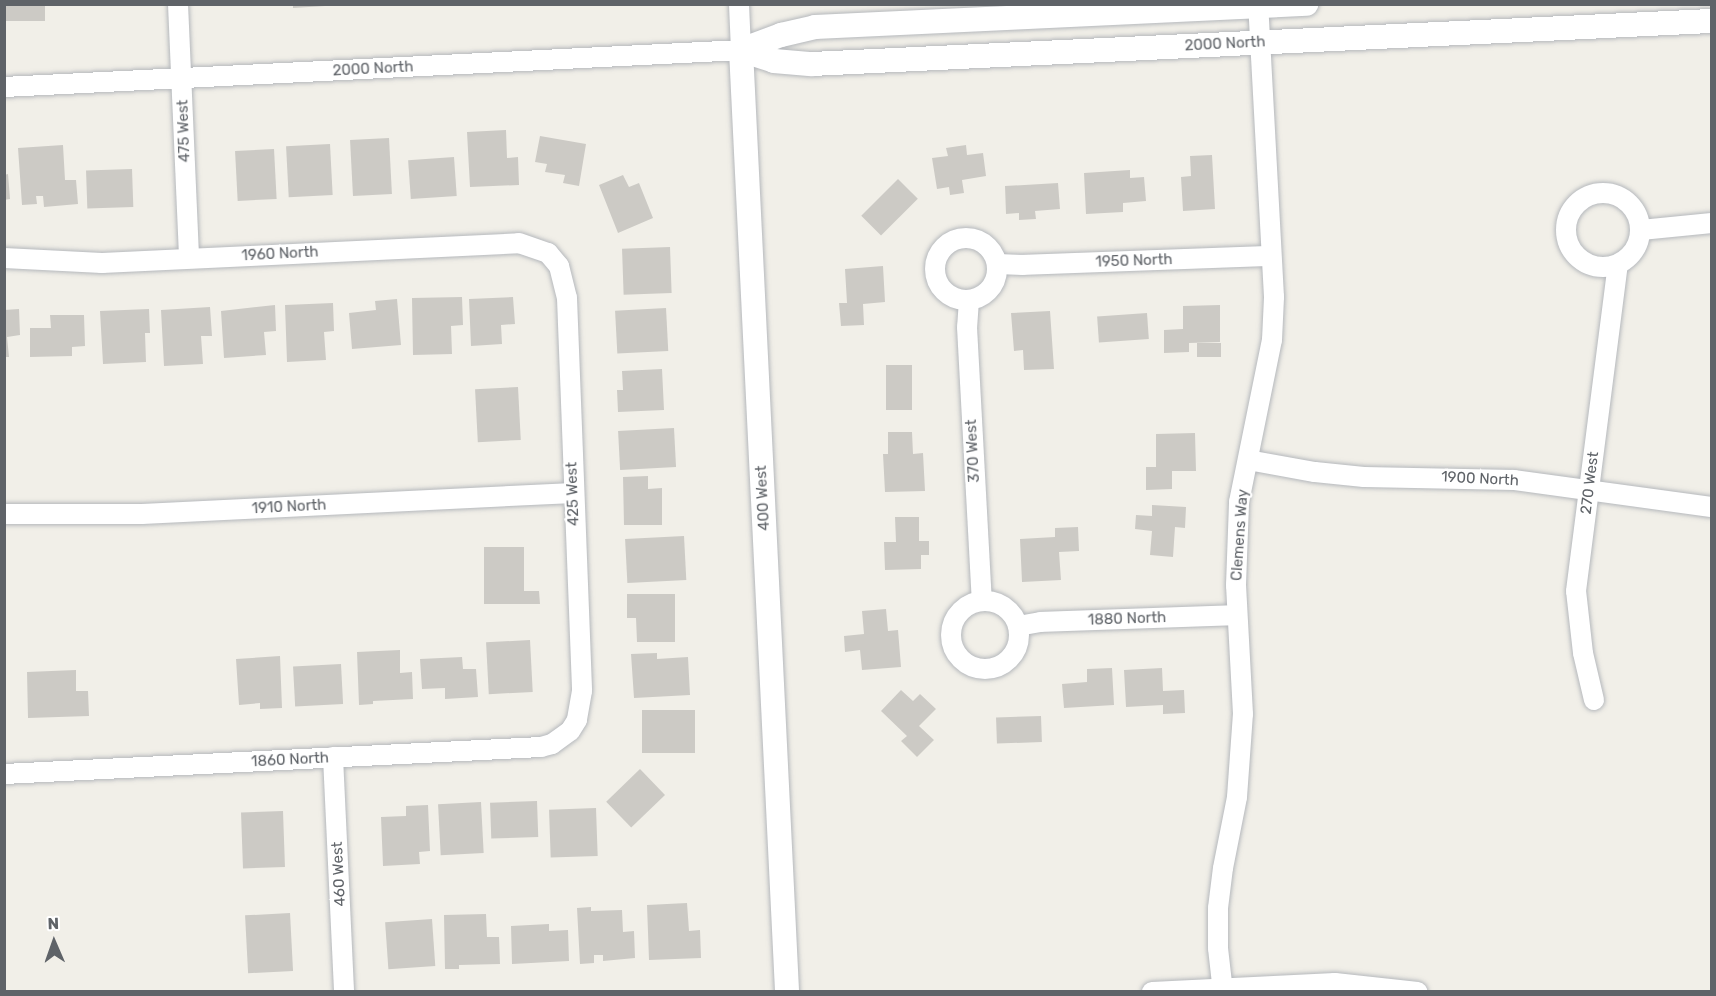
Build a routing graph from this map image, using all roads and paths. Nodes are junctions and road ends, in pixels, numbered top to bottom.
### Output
1 (178, 4) edge
2 (739, 4) edge
3 (1306, 4) edge
4 (1258, 6) edge
5 (1712, 21) edge
6 (1260, 43) junction
7 (741, 50) junction
8 (182, 79) junction
9 (4, 87) edge
10 (1712, 223) edge
11 (1641, 230) junction
12 (1272, 256) junction
13 (4, 258) edge
14 (189, 258) junction
15 (552, 258) joint
16 (997, 264) junction
17 (1618, 265) junction
18 (969, 300) junction
19 (1248, 460) junction
20 (1590, 490) junction
21 (573, 493) junction
22 (1712, 507) edge
23 (4, 514) edge
24 (982, 601) junction
25 (1238, 615) junction
26 (1018, 626) junction
27 (1594, 700) dead end
28 (570, 731) joint
29 (333, 757) junction
30 (4, 774) edge
31 (1223, 990) edge
32 (344, 992) edge
33 (787, 992) edge
34 (1152, 992) edge
35 (1418, 992) edge

1 - 8 street, 475 West
2 - 7 street, 400 West
3 - 4 street, 2000 North
4 - 6 street, Clemens Way
4 - 7 street, 2000 North
5 - 6 street, 2000 North
6 - 7 street, 2000 North
6 - 12 street, Clemens Way
7 - 8 street, 2000 North
7 - 33 street, 400 West
8 - 9 street, 2000 North
8 - 14 street, 475 West
10 - 11 street
11 - 17 street
11 - 17 street
12 - 16 street, 1950 North
12 - 19 street, Clemens Way
13 - 14 street, 1960 North
14 - 15 street, 1960 North
15 - 21 street, 425 West
16 - 18 street
16 - 18 street
17 - 20 street, 270 West
18 - 24 street, 370 West
19 - 20 street, 1900 North
19 - 25 street, Clemens Way
20 - 22 street, 1900 North
20 - 27 street, 270 West
21 - 23 street, 1910 North
21 - 28 street, 425 West
24 - 26 street
24 - 26 street
25 - 26 street, 1880 North
25 - 31 street, Clemens Way
28 - 29 street, 1860 North
29 - 30 street, 1860 North
29 - 32 street, 460 West
31 - 34 street
31 - 35 street

